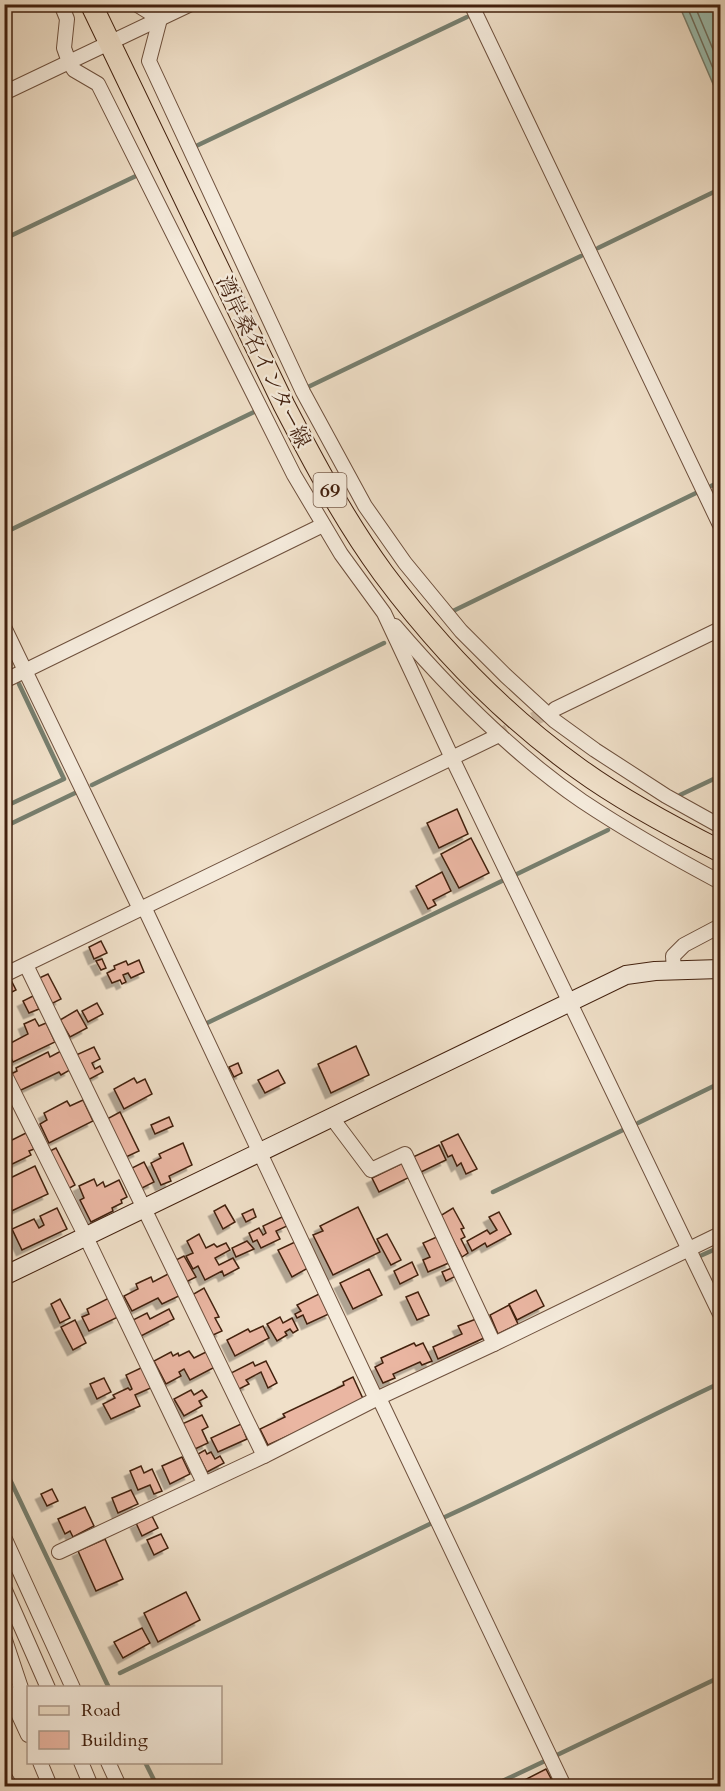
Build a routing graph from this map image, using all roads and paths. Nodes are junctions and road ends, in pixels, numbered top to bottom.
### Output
1 (61, 4) edge
2 (91, 4) edge
3 (136, 4) edge
4 (191, 4) edge
5 (471, 4) edge
6 (160, 19) junction
7 (110, 44) junction
8 (69, 62) junction
9 (4, 93) edge
10 (323, 525) junction
11 (720, 525) edge
12 (384, 613) junction
13 (4, 627) edge
14 (720, 629) edge
15 (25, 671) junction
16 (4, 681) edge
17 (555, 709) tunnel mouth
18 (495, 738) tunnel mouth
19 (452, 758) junction
20 (720, 826) edge
21 (720, 851) edge
22 (720, 882) edge
23 (142, 908) junction
24 (720, 926) edge
25 (26, 965) junction
26 (674, 970) junction
27 (720, 970) edge
28 (4, 975) edge
29 (570, 1002) junction
30 (4, 1073) edge
31 (332, 1118) junction
32 (260, 1153) junction
33 (145, 1208) junction
34 (720, 1234) edge
35 (86, 1237) junction
36 (690, 1249) junction
37 (4, 1276) edge
38 (720, 1314) edge
39 (494, 1344) junction
40 (378, 1399) junction
41 (264, 1456) junction
42 (204, 1483) junction
43 (4, 1538) edge
44 (59, 1552) dead end
45 (4, 1588) edge
46 (4, 1637) edge
47 (4, 1683) edge
48 (47, 1686) edge
49 (72, 1686) edge
50 (26, 1730) edge
51 (41, 1764) edge
52 (82, 1764) edge
53 (109, 1764) edge
54 (4, 1776) edge
55 (10, 1786) edge
56 (50, 1786) edge
57 (91, 1786) edge
58 (119, 1786) edge
59 (564, 1786) edge

1 - 8 street
2 - 7 main road, 湾岸桑名インター線 / 69
3 - 6 street
4 - 6 street
5 - 11 street
6 - 7 street
6 - 20 street
7 - 8 street
7 - 21 main road, 湾岸桑名インター線 / 69
8 - 9 street
8 - 10 street
10 - 12 street
10 - 15 street
12 - 19 street
12 - 22 street
13 - 15 street
14 - 17 street
15 - 16 street
15 - 23 street
18 - 19 street
19 - 23 street
19 - 29 street
23 - 25 street
23 - 32 street
24 - 26 street
25 - 28 street
25 - 33 street
26 - 27 street
26 - 29 street
29 - 31 street
29 - 36 street
30 - 35 street
31 - 32 street
31 - 39 street
32 - 33 street
32 - 40 street
33 - 35 street
33 - 41 street
34 - 36 street
35 - 37 street
35 - 42 street
36 - 38 street
36 - 39 street
39 - 40 street
40 - 41 street
40 - 59 street
41 - 42 street
42 - 44 street
43 - 49 street
45 - 48 street
46 - 50 street
47 - 50 street
51 - 56 street
52 - 57 street
53 - 58 street
54 - 55 street

